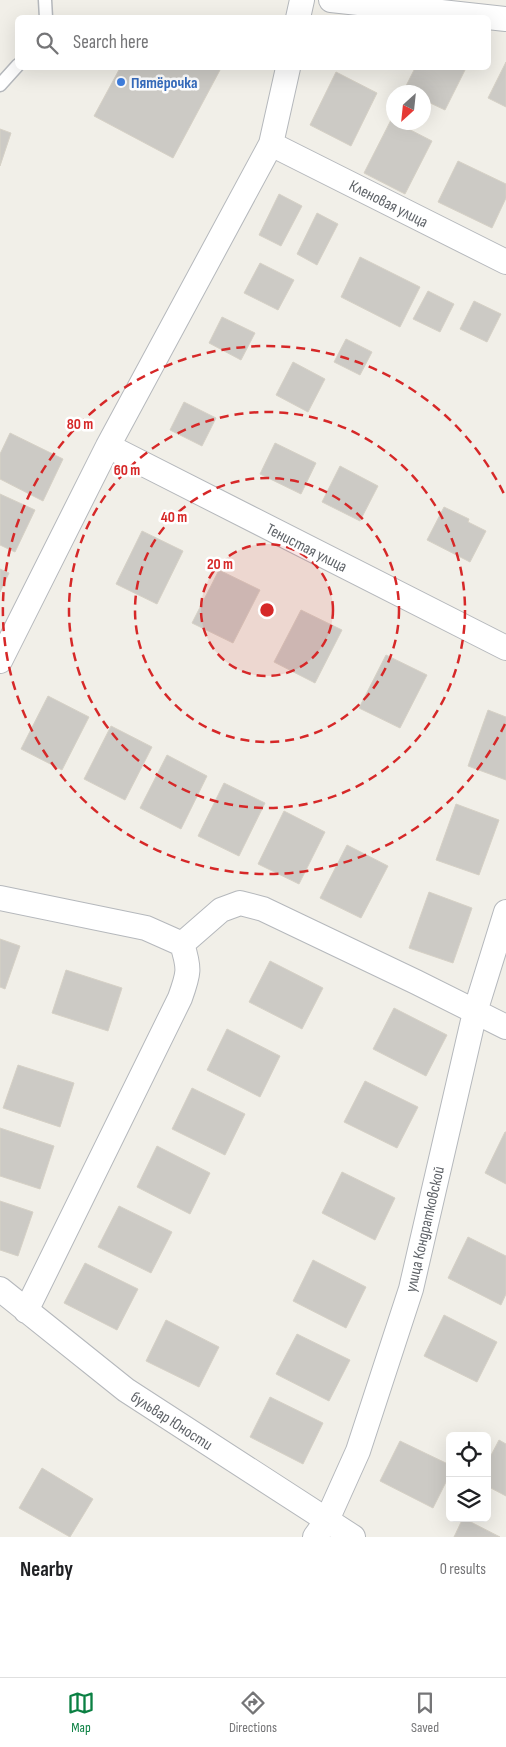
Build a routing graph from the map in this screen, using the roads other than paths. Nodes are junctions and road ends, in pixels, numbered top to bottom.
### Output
1 (45, 0) edge
2 (302, 0) edge
3 (331, 0) edge
4 (398, 4) edge
5 (46, 15) edge
6 (299, 15) edge
7 (477, 15) edge
8 (491, 17) edge
9 (506, 19) edge
10 (15, 68) edge
11 (288, 70) edge
12 (0, 85) edge
13 (271, 144) junction
14 (506, 262) edge
15 (108, 446) junction
16 (506, 648) edge
17 (0, 661) edge
18 (0, 898) edge
19 (506, 912) edge
20 (182, 944) junction
21 (475, 1012) junction
22 (506, 1027) edge
23 (0, 1289) edge
24 (26, 1311) junction
25 (320, 1528) edge
26 (353, 1537) edge

1 - 5 lane
2 - 6 street
3 - 4 street
4 - 7 street
8 - 9 street
10 - 12 lane
11 - 13 street
13 - 14 street, Кленовая улица
13 - 15 street
15 - 16 street, Тенистая улица
15 - 17 street
18 - 20 street
19 - 21 street, улица Кондратковской
20 - 21 street
20 - 24 street
21 - 22 street
21 - 25 street, улица Кондратковской
23 - 24 street, бульвар Юности
24 - 25 street, бульвар Юности
25 - 26 street, бульвар Юности

